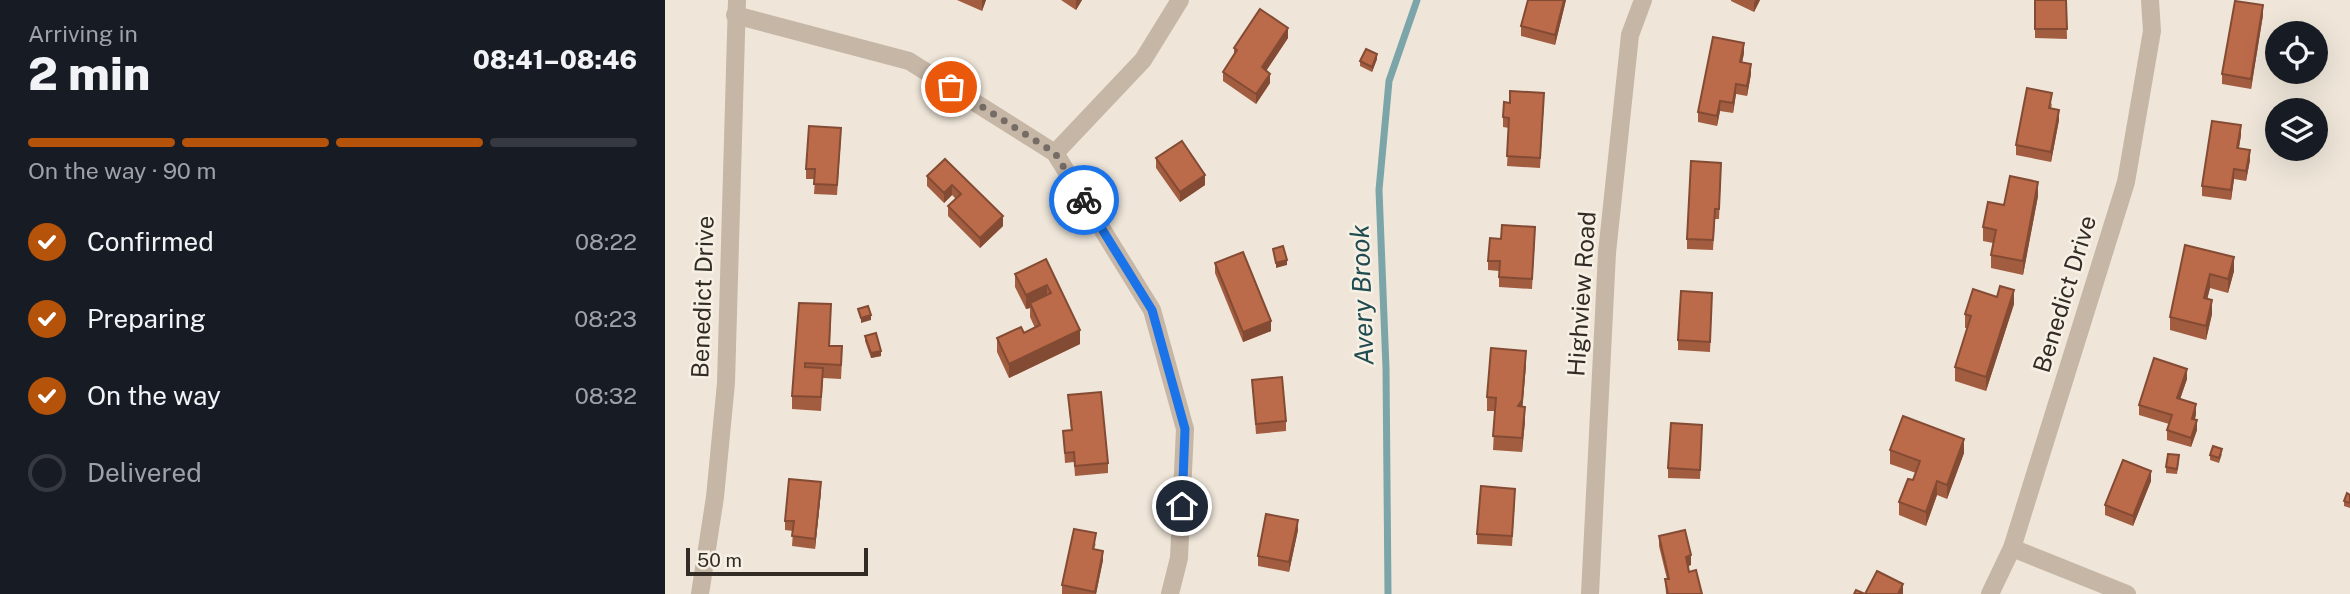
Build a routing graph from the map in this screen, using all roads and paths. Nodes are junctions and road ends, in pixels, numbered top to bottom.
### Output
1 (1180, 0) edge
2 (1643, 0) edge
3 (2150, 0) edge
4 (736, 8) edge
5 (1055, 153) junction
6 (2012, 548) junction
7 (700, 594) edge
8 (1170, 594) edge
9 (1590, 594) edge
10 (1990, 594) edge
11 (2127, 594) edge

1 - 5 street
2 - 9 street, Highview Road
3 - 6 street, Benedict Drive
4 - 5 street
4 - 7 street, Benedict Drive
5 - 8 street
6 - 10 street, Benedict Drive
6 - 11 street

